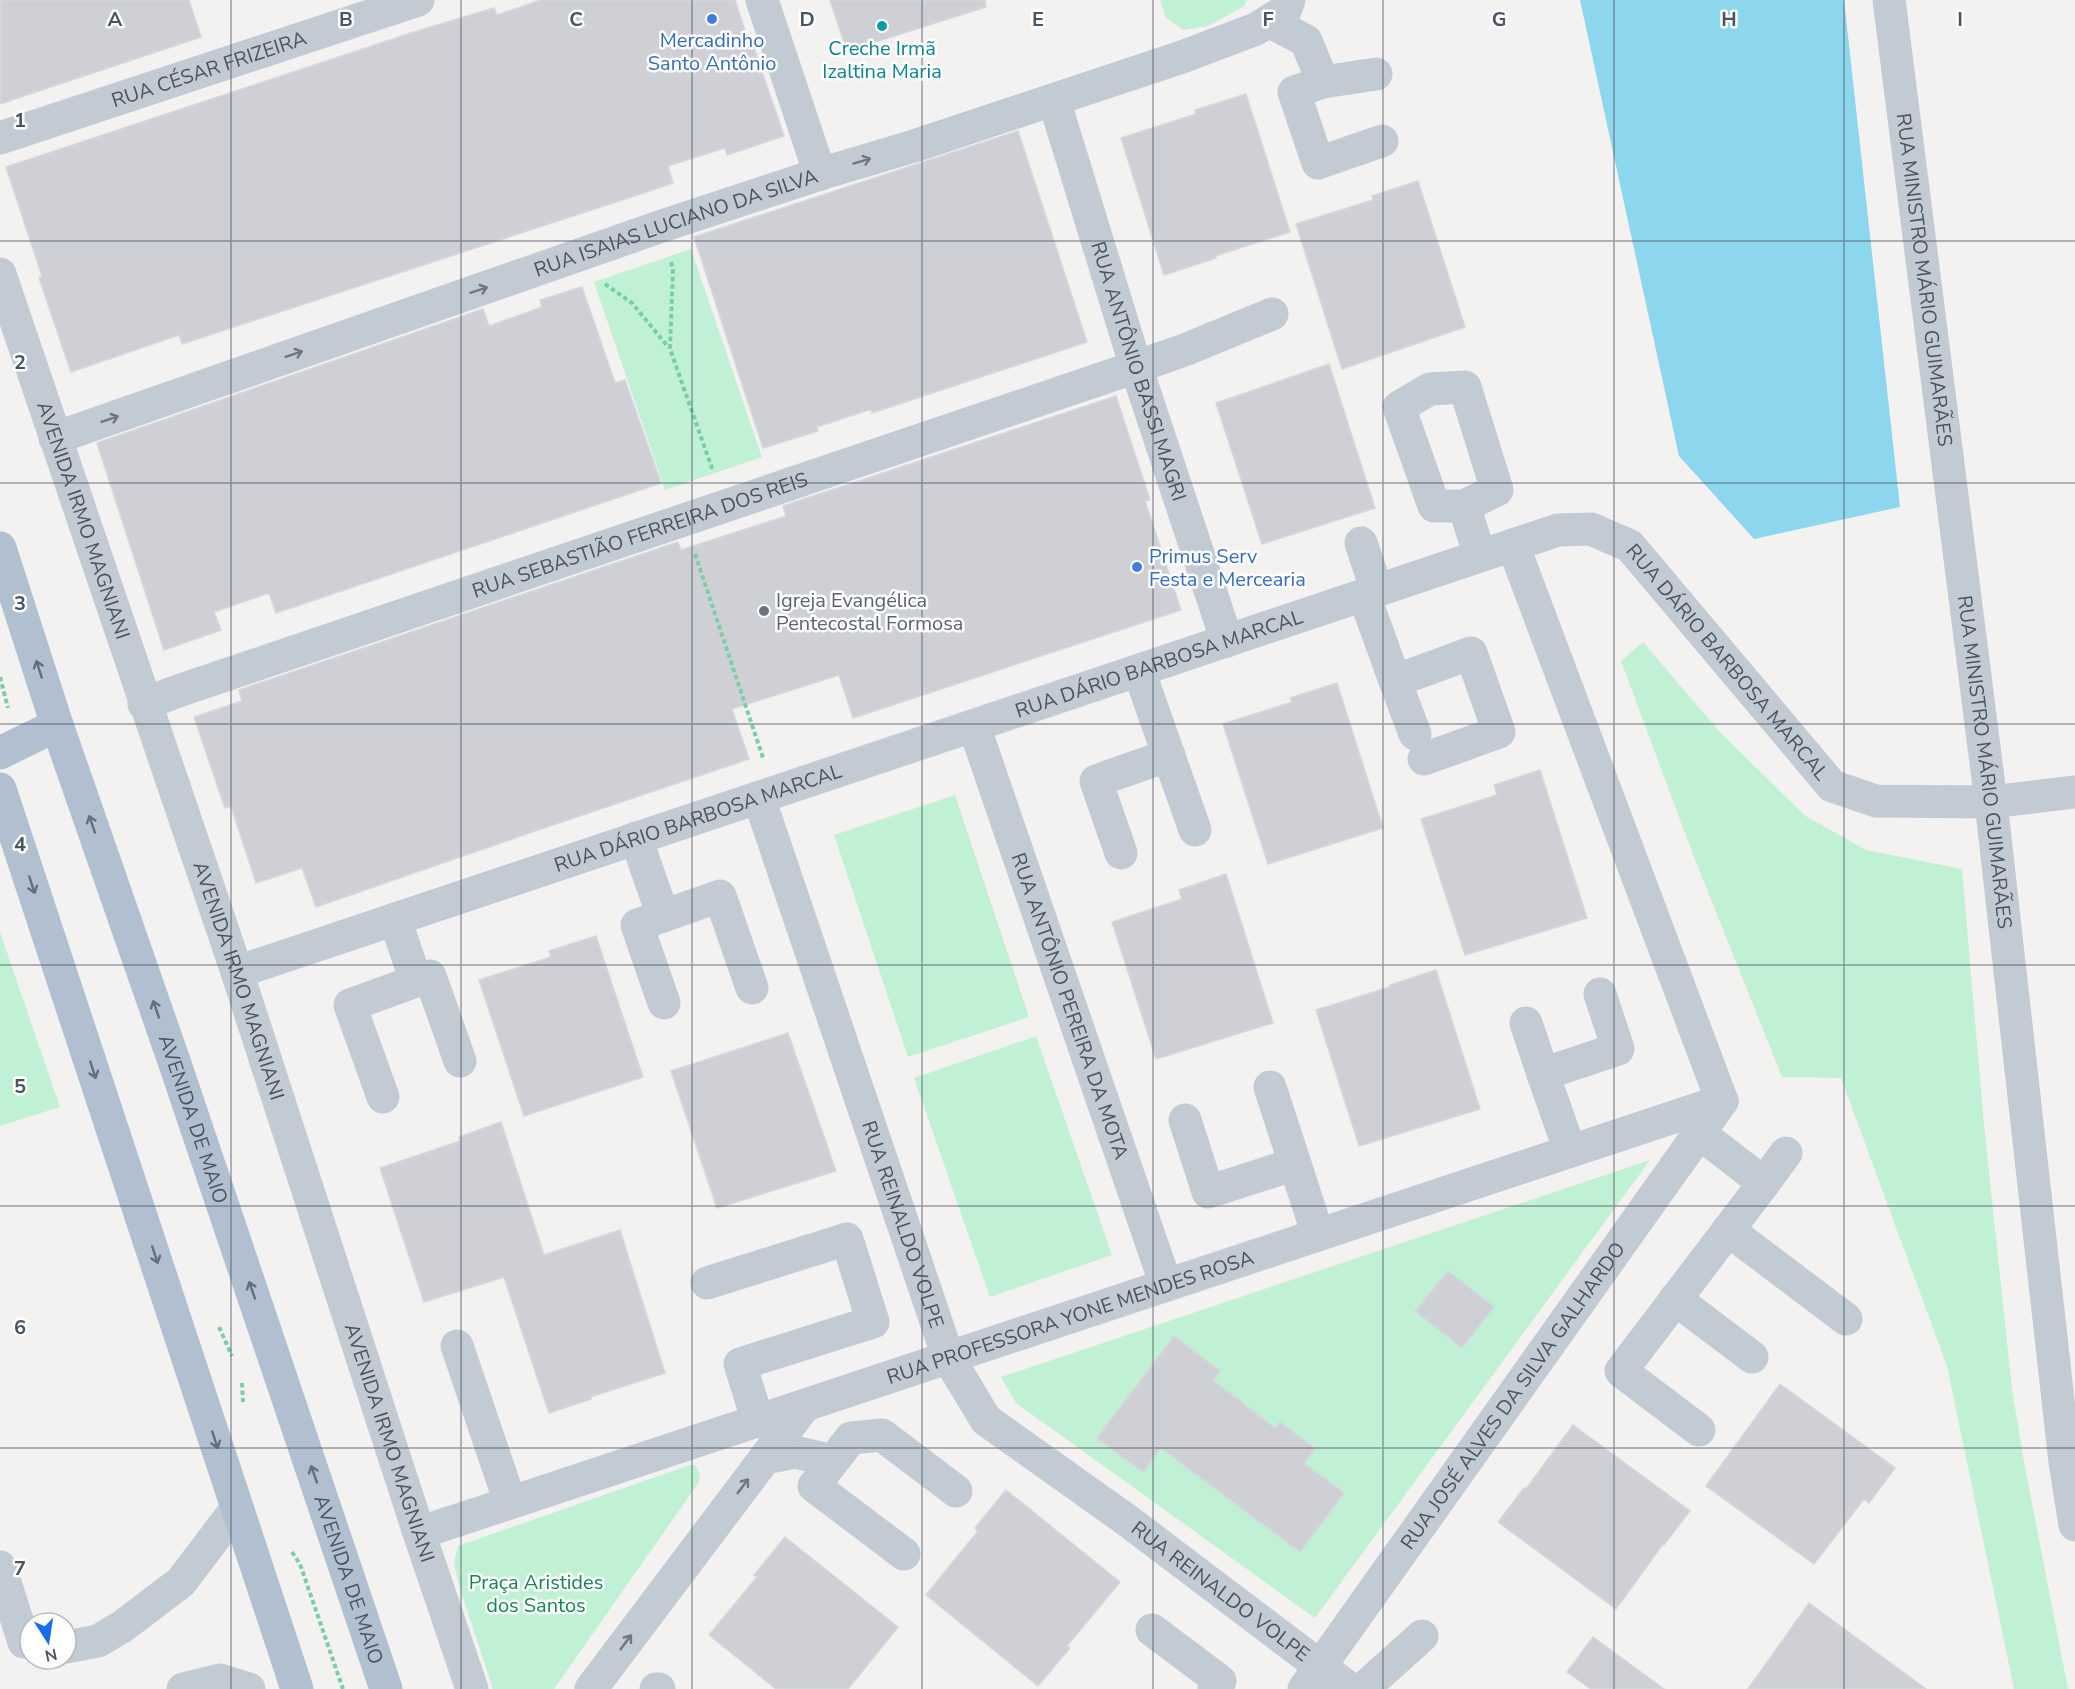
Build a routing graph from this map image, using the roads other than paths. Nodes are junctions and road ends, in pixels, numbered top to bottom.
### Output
1 (418, 0) edge
2 (762, 0) edge
3 (1889, 0) edge
4 (1279, 10) edge
5 (1376, 74) dead end
6 (1323, 82) junction
7 (1054, 100) junction
8 (0, 138) edge
9 (1382, 141) dead end
10 (820, 174) junction
11 (0, 274) edge
12 (1272, 314) dead end
13 (1136, 367) junction
14 (55, 438) junction
15 (1464, 506) dead end
16 (1361, 543) dead end
17 (1513, 545) junction
18 (0, 548) edge
19 (1480, 556) junction
20 (1371, 593) junction
21 (1227, 641) junction
22 (1139, 670) junction
23 (1395, 681) junction
24 (144, 704) junction
25 (57, 725) junction
26 (974, 726) junction
27 (0, 753) edge
28 (1169, 755) junction
29 (0, 789) edge
30 (2075, 792) edge
31 (759, 798) junction
32 (1991, 802) junction
33 (1195, 830) dead end
34 (636, 838) junction
35 (1121, 853) dead end
36 (663, 916) junction
37 (395, 919) junction
38 (237, 972) junction
39 (416, 981) junction
40 (752, 987) dead end
41 (1600, 994) dead end
42 (664, 1003) dead end
43 (1526, 1023) dead end
44 (460, 1061) dead end
45 (1543, 1074) junction
46 (1270, 1087) dead end
47 (383, 1097) dead end
48 (1722, 1101) junction
49 (1185, 1120) dead end
50 (1699, 1133) junction
51 (1570, 1151) junction
52 (1786, 1153) dead end
53 (1295, 1164) junction
54 (1764, 1183) junction
55 (1728, 1230) junction
56 (1318, 1235) junction
57 (707, 1283) dead end
58 (1166, 1285) junction
59 (1675, 1299) junction
60 (1846, 1319) dead end
61 (457, 1346) dead end
62 (1752, 1356) dead end
63 (948, 1357) junction
64 (805, 1405) junction
65 (758, 1421) junction
66 (1699, 1430) dead end
67 (765, 1458) junction
68 (833, 1461) junction
69 (956, 1491) dead end
70 (510, 1502) junction
71 (237, 1508) junction
72 (2075, 1525) edge
73 (418, 1533) junction
74 (904, 1554) dead end
75 (0, 1567) edge
76 (18, 1623) edge
77 (1152, 1630) dead end
78 (1422, 1636) dead end
79 (78, 1645) edge
80 (1312, 1678) edge
81 (593, 1688) edge
82 (183, 1689) edge
83 (249, 1689) edge
84 (297, 1689) edge
85 (386, 1689) edge
86 (472, 1689) edge
87 (1214, 1689) edge
88 (1350, 1689) edge
89 (1363, 1689) edge

1 - 8 street, RUA CÉSAR FRIZEIRA
2 - 10 street
3 - 32 street, RUA MINISTRO MÁRIO GUIMARÃES
4 - 6 street
4 - 7 street, RUA ISAIAS LUCIANO DA SILVA
5 - 6 street
6 - 9 street
10 -> 7 street, RUA ISAIAS LUCIANO DA SILVA
7 - 13 street, RUA ANTÔNIO BASSI MAGRI
14 -> 10 street, RUA ISAIAS LUCIANO DA SILVA
11 - 14 street, AVENIDA IRMO MAGNIANI
12 - 13 street, RUA SEBASTIÃO FERREIRA DOS REIS
13 - 21 street, RUA ANTÔNIO BASSI MAGRI
13 - 24 street, RUA SEBASTIÃO FERREIRA DOS REIS
14 - 24 street, AVENIDA IRMO MAGNIANI
15 - 19 street
16 - 20 street
17 - 19 street, RUA DÁRIO BARBOSA MARCAL
17 - 32 street, RUA DÁRIO BARBOSA MARCAL
17 - 48 street
25 -> 18 main road, AVENIDA DE MAIO
19 - 20 street, RUA DÁRIO BARBOSA MARCAL
20 - 21 street, RUA DÁRIO BARBOSA MARCAL
20 - 23 street
21 - 22 street, RUA DÁRIO BARBOSA MARCAL
22 - 26 street, RUA DÁRIO BARBOSA MARCAL
22 - 28 street
23 - 23 street
24 - 38 street, AVENIDA IRMO MAGNIANI
25 - 27 main road
85 -> 25 main road, AVENIDA DE MAIO
26 - 31 street, RUA DÁRIO BARBOSA MARCAL
26 - 58 street, RUA ANTÔNIO PEREIRA DA MOTA
28 - 33 street
28 - 35 street
29 -> 71 main road
30 - 32 street, RUA DÁRIO BARBOSA MARCAL
31 - 34 street, RUA DÁRIO BARBOSA MARCAL
31 - 63 street, RUA REINALDO VOLPE
32 - 72 street, RUA MINISTRO MÁRIO GUIMARÃES
34 - 36 street
34 - 37 street, RUA DÁRIO BARBOSA MARCAL
36 - 40 street
36 - 42 street
37 - 38 street, RUA DÁRIO BARBOSA MARCAL
37 - 39 street
38 - 73 street, AVENIDA IRMO MAGNIANI
39 - 44 street
39 - 47 street
41 - 45 street
43 - 45 street
45 - 51 street
46 - 53 street
48 - 50 street, RUA JOSÉ ALVES DA SILVA GALHARDO
48 - 51 street, RUA PROFESSORA YONE MENDES ROSA
49 - 53 street
50 - 54 street
50 - 80 street, RUA JOSÉ ALVES DA SILVA GALHARDO
51 - 56 street, RUA PROFESSORA YONE MENDES ROSA
52 - 54 street
53 - 56 street
54 - 55 street
55 - 59 street
55 - 60 street
56 - 58 street, RUA PROFESSORA YONE MENDES ROSA
57 - 65 street
58 - 63 street, RUA PROFESSORA YONE MENDES ROSA
59 - 62 street
59 - 66 street
61 - 70 street
63 - 64 street, RUA PROFESSORA YONE MENDES ROSA
63 - 80 street, RUA REINALDO VOLPE
64 - 65 street, RUA PROFESSORA YONE MENDES ROSA
64 - 67 street
65 - 70 street, RUA PROFESSORA YONE MENDES ROSA
67 - 68 street
81 -> 67 street
68 - 69 street
68 - 74 street
70 - 73 street, RUA PROFESSORA YONE MENDES ROSA
71 - 79 street
71 - 84 main road
73 - 86 street, AVENIDA IRMO MAGNIANI
75 - 76 street
77 - 87 street
78 - 89 street
80 - 88 street, RUA REINALDO VOLPE
82 - 83 street

